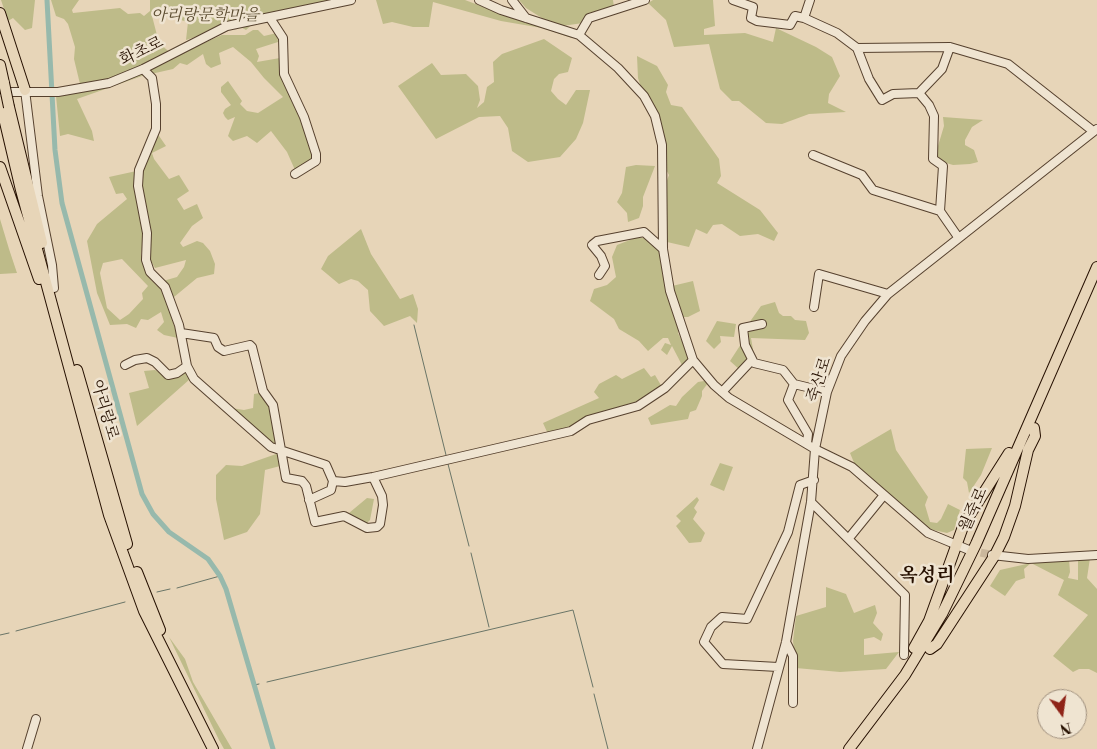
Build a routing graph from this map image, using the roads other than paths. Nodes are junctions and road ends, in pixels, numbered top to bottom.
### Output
1 (351, 0) edge
2 (479, 0) edge
3 (645, 0) edge
4 (734, 0) edge
5 (810, 0) edge
6 (516, 1) edge
7 (0, 14) edge
8 (270, 18) junction
9 (527, 18) junction
10 (804, 18) junction
11 (579, 35) junction
12 (950, 47) junction
13 (856, 48) junction
14 (0, 65) edge
15 (143, 69) junction
16 (2, 87) edge
17 (25, 90) junction
18 (919, 93) junction
19 (4, 106) edge
20 (1095, 130) edge
21 (813, 155) dead end
22 (0, 167) edge
23 (295, 174) dead end
24 (940, 210) junction
25 (958, 237) junction
26 (663, 249) junction
27 (1097, 267) edge
28 (599, 275) dead end
29 (1097, 282) edge
30 (51, 290) junction
31 (888, 294) junction
32 (814, 307) dead end
33 (762, 324) dead end
34 (181, 333) junction
35 (694, 360) junction
36 (752, 360) junction
37 (125, 365) dead end
38 (187, 366) junction
39 (794, 384) junction
40 (722, 392) junction
41 (827, 392) junction
42 (1034, 428) junction
43 (1024, 436) junction
44 (807, 443) junction
45 (815, 449) junction
46 (281, 450) junction
47 (373, 477) junction
48 (814, 480) junction
49 (333, 481) junction
50 (884, 495) junction
51 (309, 500) junction
52 (811, 502) junction
53 (849, 538) junction
54 (957, 544) junction
55 (968, 550) tunnel mouth
56 (993, 555) junction
57 (1097, 555) edge
58 (786, 642) junction
59 (930, 649) junction
60 (904, 654) dead end
61 (778, 667) junction
62 (905, 675) junction
63 (792, 703) dead end
64 (36, 719) dead end
65 (27, 749) edge
66 (213, 749) edge
67 (221, 749) edge
68 (757, 749) edge
69 (849, 749) edge
70 (857, 749) edge

1 - 8 street, 화초로
2 - 9 street
3 - 11 street
4 - 10 street
5 - 10 street
6 - 9 street
7 - 17 main road
8 - 15 street, 화초로
8 - 23 street
9 - 11 street
10 - 13 street
11 - 26 street
12 - 13 street
12 - 18 street
12 - 20 street
13 - 18 street
14 - 16 main road, 아리랑로
15 - 17 street, 화초로
15 - 34 street
16 - 17 street
16 - 19 main road, 아리랑로, bridge
17 - 30 street
18 - 24 street
19 - 30 main road, 아리랑로
20 - 25 street, 죽산로
21 - 24 street
22 - 30 main road
24 - 25 street
25 - 31 street, 죽산로
26 - 28 street
26 - 35 street
27 - 43 main road, 월죽로
29 - 42 main road, 월죽로
30 - 66 main road, 아리랑로
30 - 67 main road, 아리랑로
31 - 32 street
31 - 41 street, 죽산로
33 - 36 street
34 - 38 street
34 - 46 street
35 - 40 street
35 - 47 street
36 - 39 street
36 - 40 street
37 - 38 street
38 - 46 street
39 - 41 street
39 - 44 street
40 - 44 street
41 - 45 street, 죽산로
42 - 56 main road
42 - 59 main road, 월죽로
43 - 54 main road
43 - 62 main road, 월죽로
44 - 45 street
45 - 48 street, 죽산로
45 - 50 street
46 - 49 street
46 - 51 street
47 - 49 street
47 - 51 street
48 - 52 street, 죽산로
48 - 61 street
49 - 51 street
50 - 53 street
50 - 54 street
52 - 53 street
52 - 58 street, 죽산로
53 - 60 street
54 - 55 street
54 - 62 main road
56 - 57 street
56 - 59 main road
58 - 61 street, 죽산로
58 - 63 street
59 - 70 main road, 월죽로
61 - 68 street, 죽산로
62 - 69 main road, 월죽로
64 - 65 street

